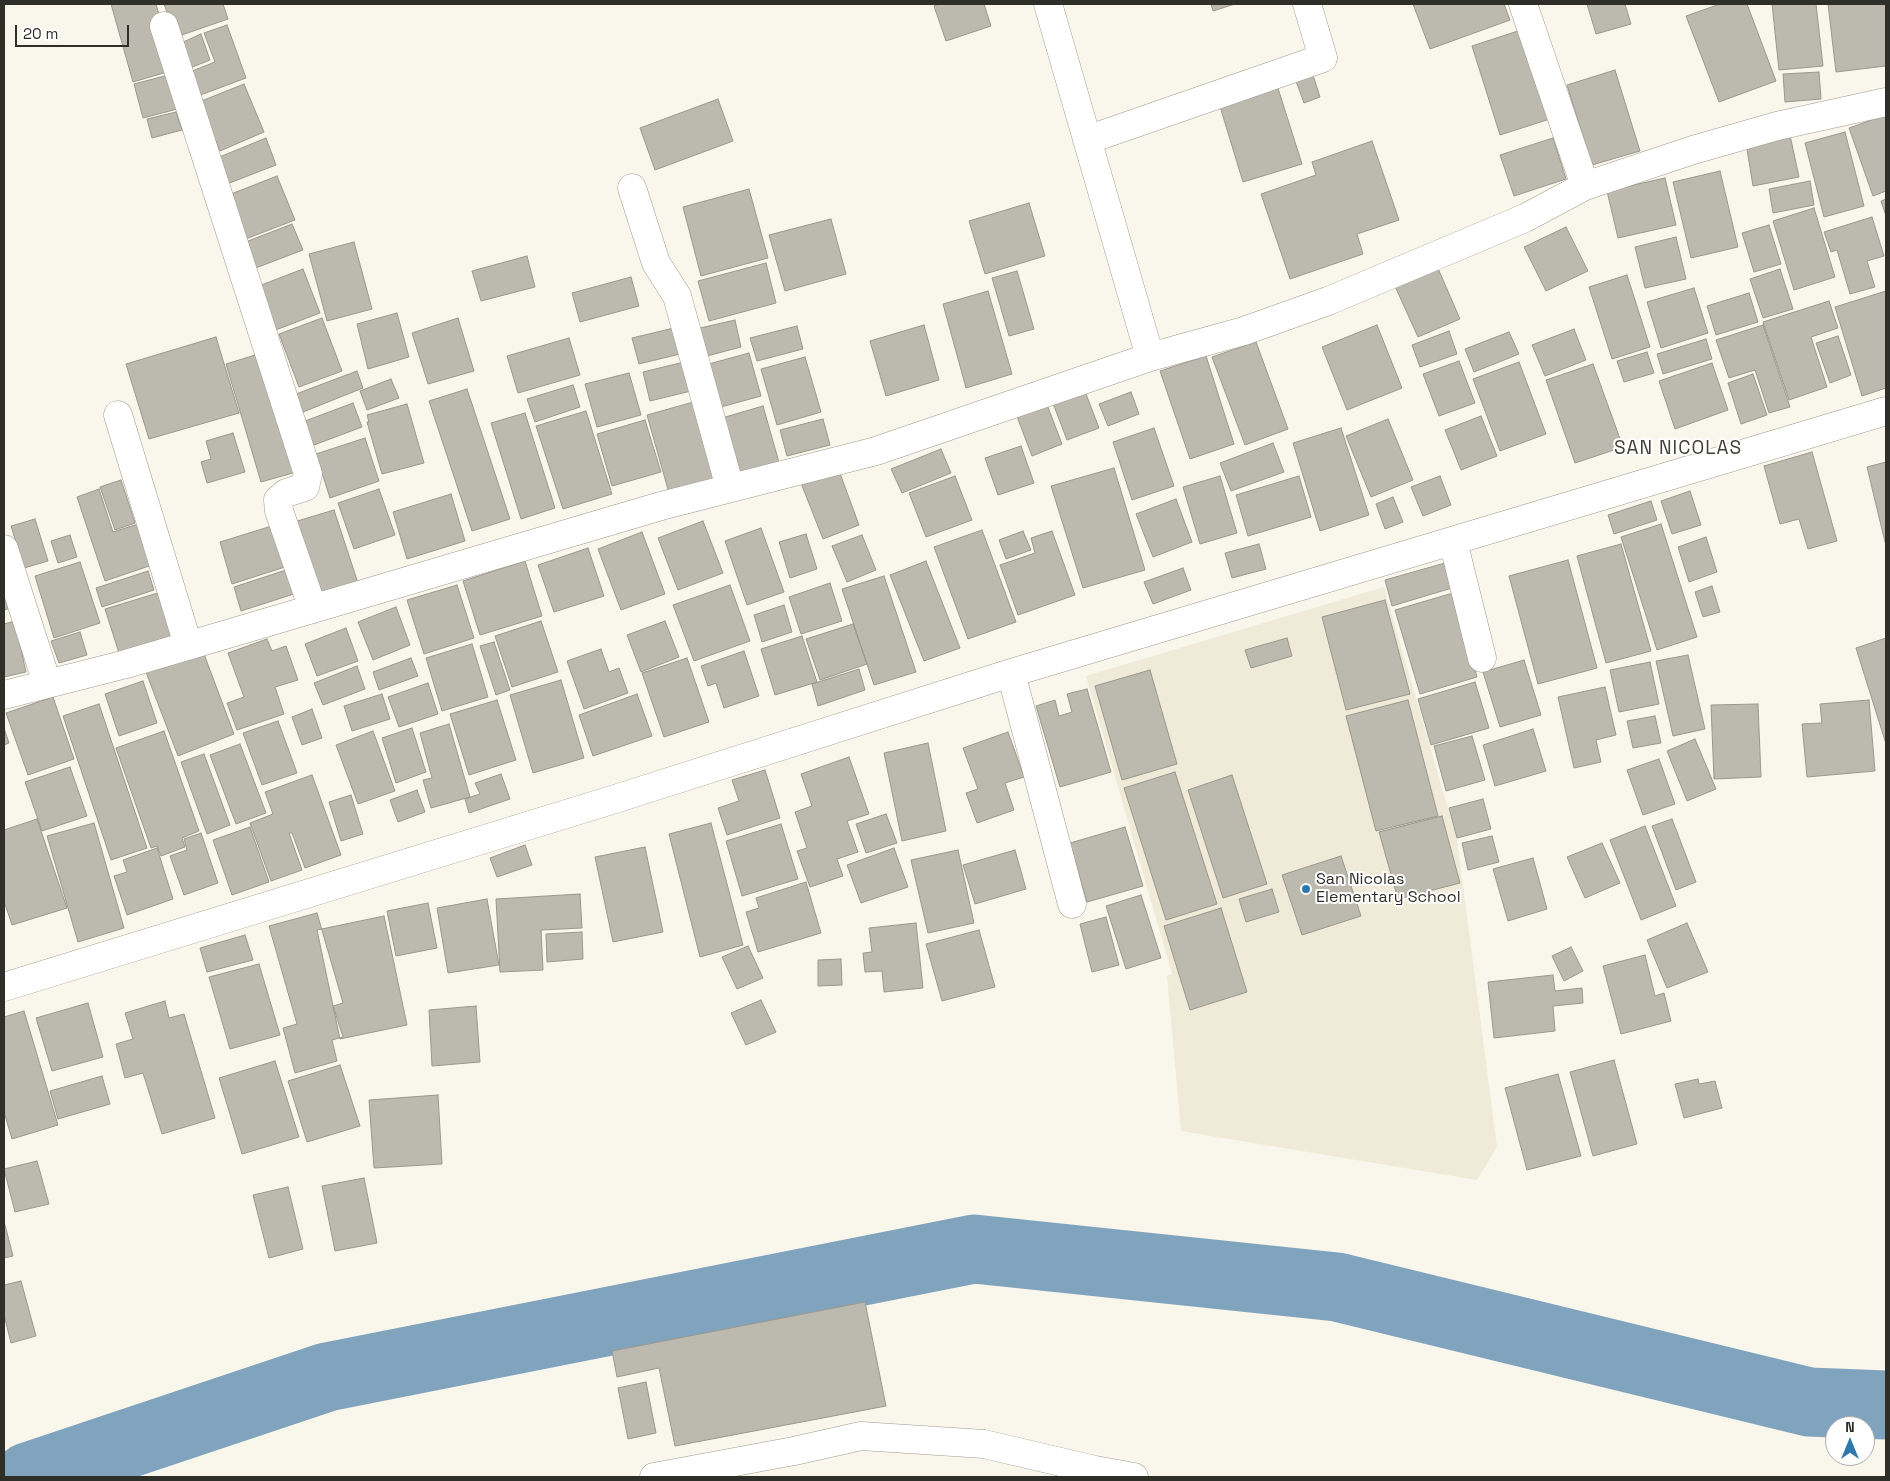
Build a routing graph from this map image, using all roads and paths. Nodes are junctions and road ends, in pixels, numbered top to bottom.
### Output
1 (1048, 4) edge
2 (1306, 4) edge
3 (1523, 4) edge
4 (164, 26) dead end
5 (1886, 102) edge
6 (1087, 140) junction
7 (1585, 186) junction
8 (632, 188) dead end
9 (1150, 357) junction
10 (1886, 411) edge
11 (118, 415) dead end
12 (730, 488) junction
13 (1453, 541) junction
14 (4, 549) edge
15 (313, 609) junction
16 (188, 645) junction
17 (1482, 658) dead end
18 (1011, 673) junction
19 (47, 683) junction
20 (4, 695) edge
21 (1072, 904) dead end
22 (4, 988) edge
23 (654, 1477) edge
24 (1134, 1477) edge

1 - 6 street
2 - 6 street
3 - 7 street
4 - 15 street
5 - 7 street
6 - 9 street
7 - 9 street
8 - 12 street
9 - 12 street
10 - 13 street
11 - 16 street
12 - 15 street
13 - 17 street
13 - 18 street
14 - 19 street
15 - 16 street
16 - 19 street
18 - 21 street
18 - 22 street
19 - 20 street
23 - 24 street

